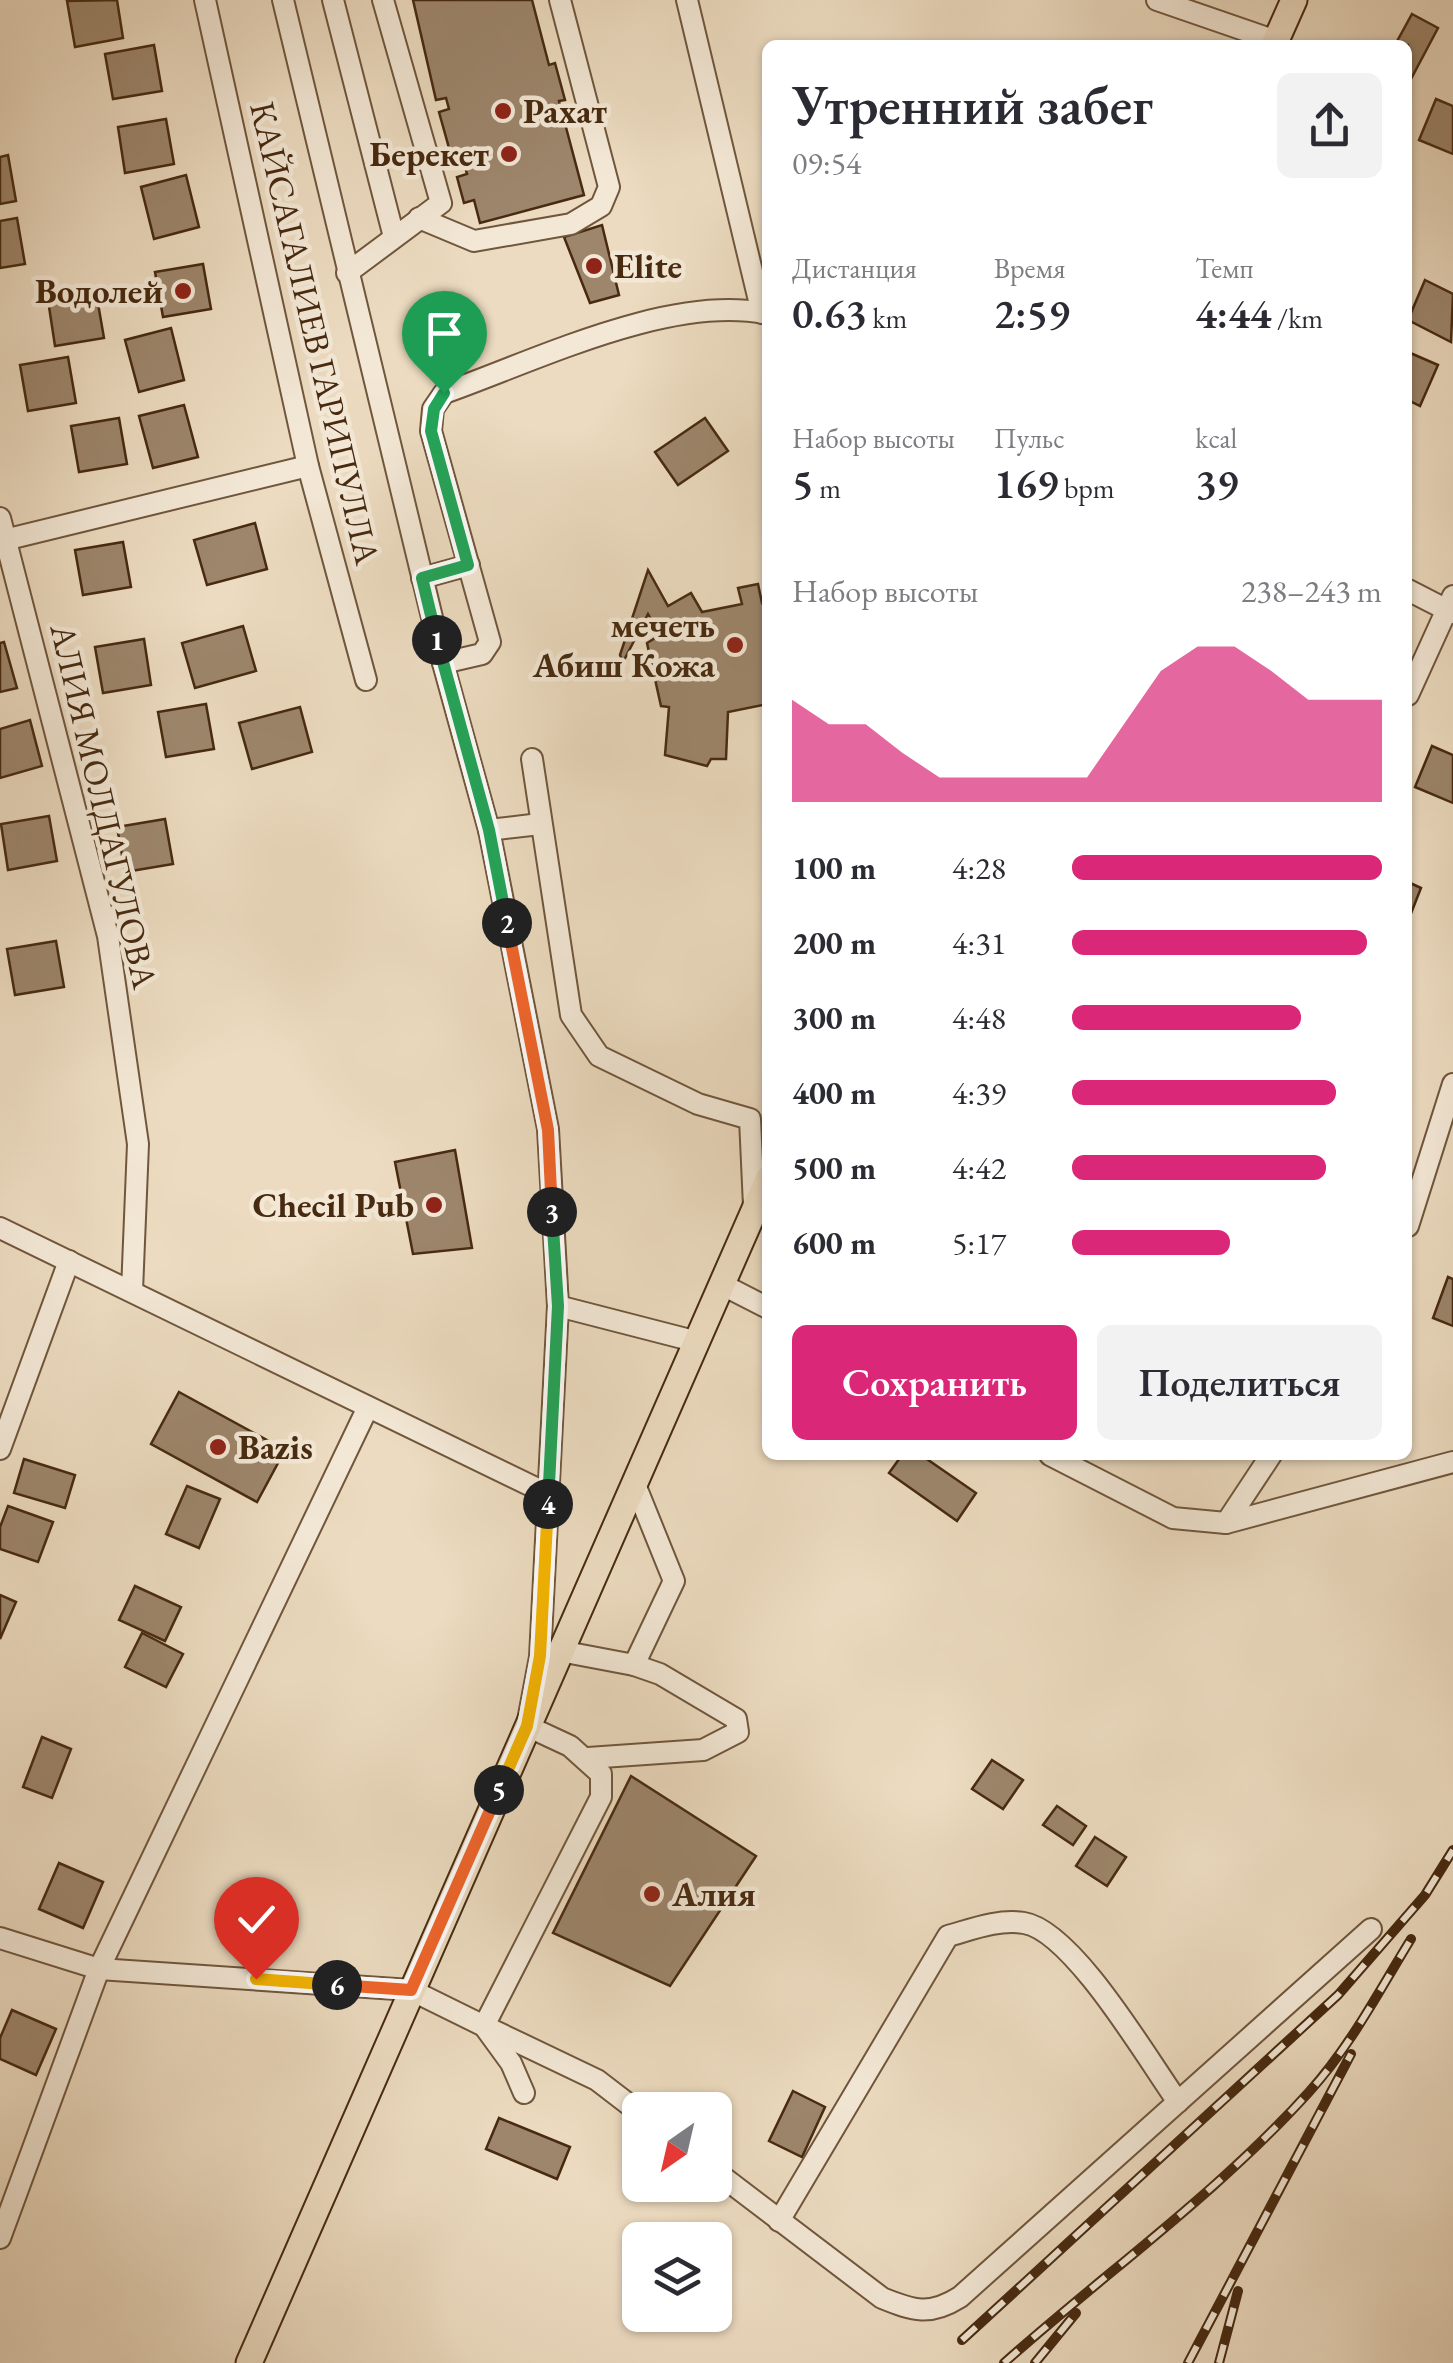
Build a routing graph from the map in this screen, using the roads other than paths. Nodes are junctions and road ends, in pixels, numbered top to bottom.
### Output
1 (205, 0) edge
2 (283, 0) edge
3 (332, 0) edge
4 (383, 0) edge
5 (560, 0) edge
6 (687, 0) edge
7 (1156, 0) edge
8 (1294, 0) edge
9 (1267, 40) edge
10 (1276, 40) edge
11 (420, 218) junction
12 (394, 238) junction
13 (348, 272) junction
14 (762, 301) edge
15 (762, 313) edge
16 (308, 466) junction
17 (0, 518) edge
18 (3, 540) edge
19 (468, 565) junction
20 (422, 578) junction
21 (1412, 592) edge
22 (1451, 607) edge
23 (443, 663) junction
24 (366, 680) dead end
25 (1412, 688) edge
26 (532, 760) dead end
27 (540, 824) junction
28 (489, 830) junction
29 (1453, 1084) edge
30 (762, 1192) edge
31 (754, 1208) junction
32 (1412, 1213) edge
33 (0, 1228) edge
34 (69, 1261) junction
35 (721, 1284) junction
36 (132, 1291) junction
37 (762, 1305) edge
38 (558, 1306) junction
39 (694, 1341) junction
40 (368, 1407) junction
41 (0, 1449) edge
42 (1062, 1460) edge
43 (1268, 1460) edge
44 (1453, 1462) edge
45 (634, 1482) junction
46 (548, 1494) junction
47 (1226, 1523) junction
48 (560, 1651) junction
49 (634, 1665) junction
50 (527, 1726) junction
51 (588, 1758) junction
52 (1371, 1929) dead end
53 (0, 1938) edge
54 (99, 1968) junction
55 (411, 1990) junction
56 (484, 2026) junction
57 (524, 2093) dead end
58 (622, 2099) edge
59 (1178, 2102) junction
60 (732, 2184) edge
61 (779, 2221) junction
62 (0, 2238) edge
63 (249, 2363) edge

1 - 16 street, КАЙСАГАЛИЕВ ГАРИПУЛЛА
2 - 13 street
3 - 12 street
4 - 11 street
5 - 11 street
6 - 14 street
7 - 9 street
8 - 10 main road
11 - 12 street
12 - 13 street
13 - 20 street
15 - 19 street
16 - 18 street
16 - 24 street, КАЙСАГАЛИЕВ ГАРИПУЛЛА
17 - 18 street, АЛИЯ МОЛДАГУЛОВА
18 - 36 street, АЛИЯ МОЛДАГУЛОВА
19 - 20 street
19 - 23 street
20 - 23 street
21 - 22 street
22 - 25 street
23 - 28 street
26 - 27 street
27 - 28 street
27 - 31 street
28 - 38 street
29 - 32 street
30 - 31 main road
31 - 35 main road
33 - 34 street
34 - 36 street
34 - 41 street
35 - 37 street
35 - 39 main road
36 - 40 street
38 - 39 street
38 - 46 street
39 - 45 main road
40 - 46 street
40 - 54 street
42 - 47 street
43 - 47 street
44 - 47 street
45 - 48 main road
45 - 49 street
46 - 50 street
48 - 49 street
48 - 50 main road
49 - 51 street
50 - 51 street
50 - 55 main road
51 - 56 street
52 - 59 street
53 - 54 street
54 - 55 street
54 - 62 street
55 - 56 street
55 - 63 main road
56 - 57 street
56 - 58 street
59 - 61 street
59 - 61 street
60 - 61 street

